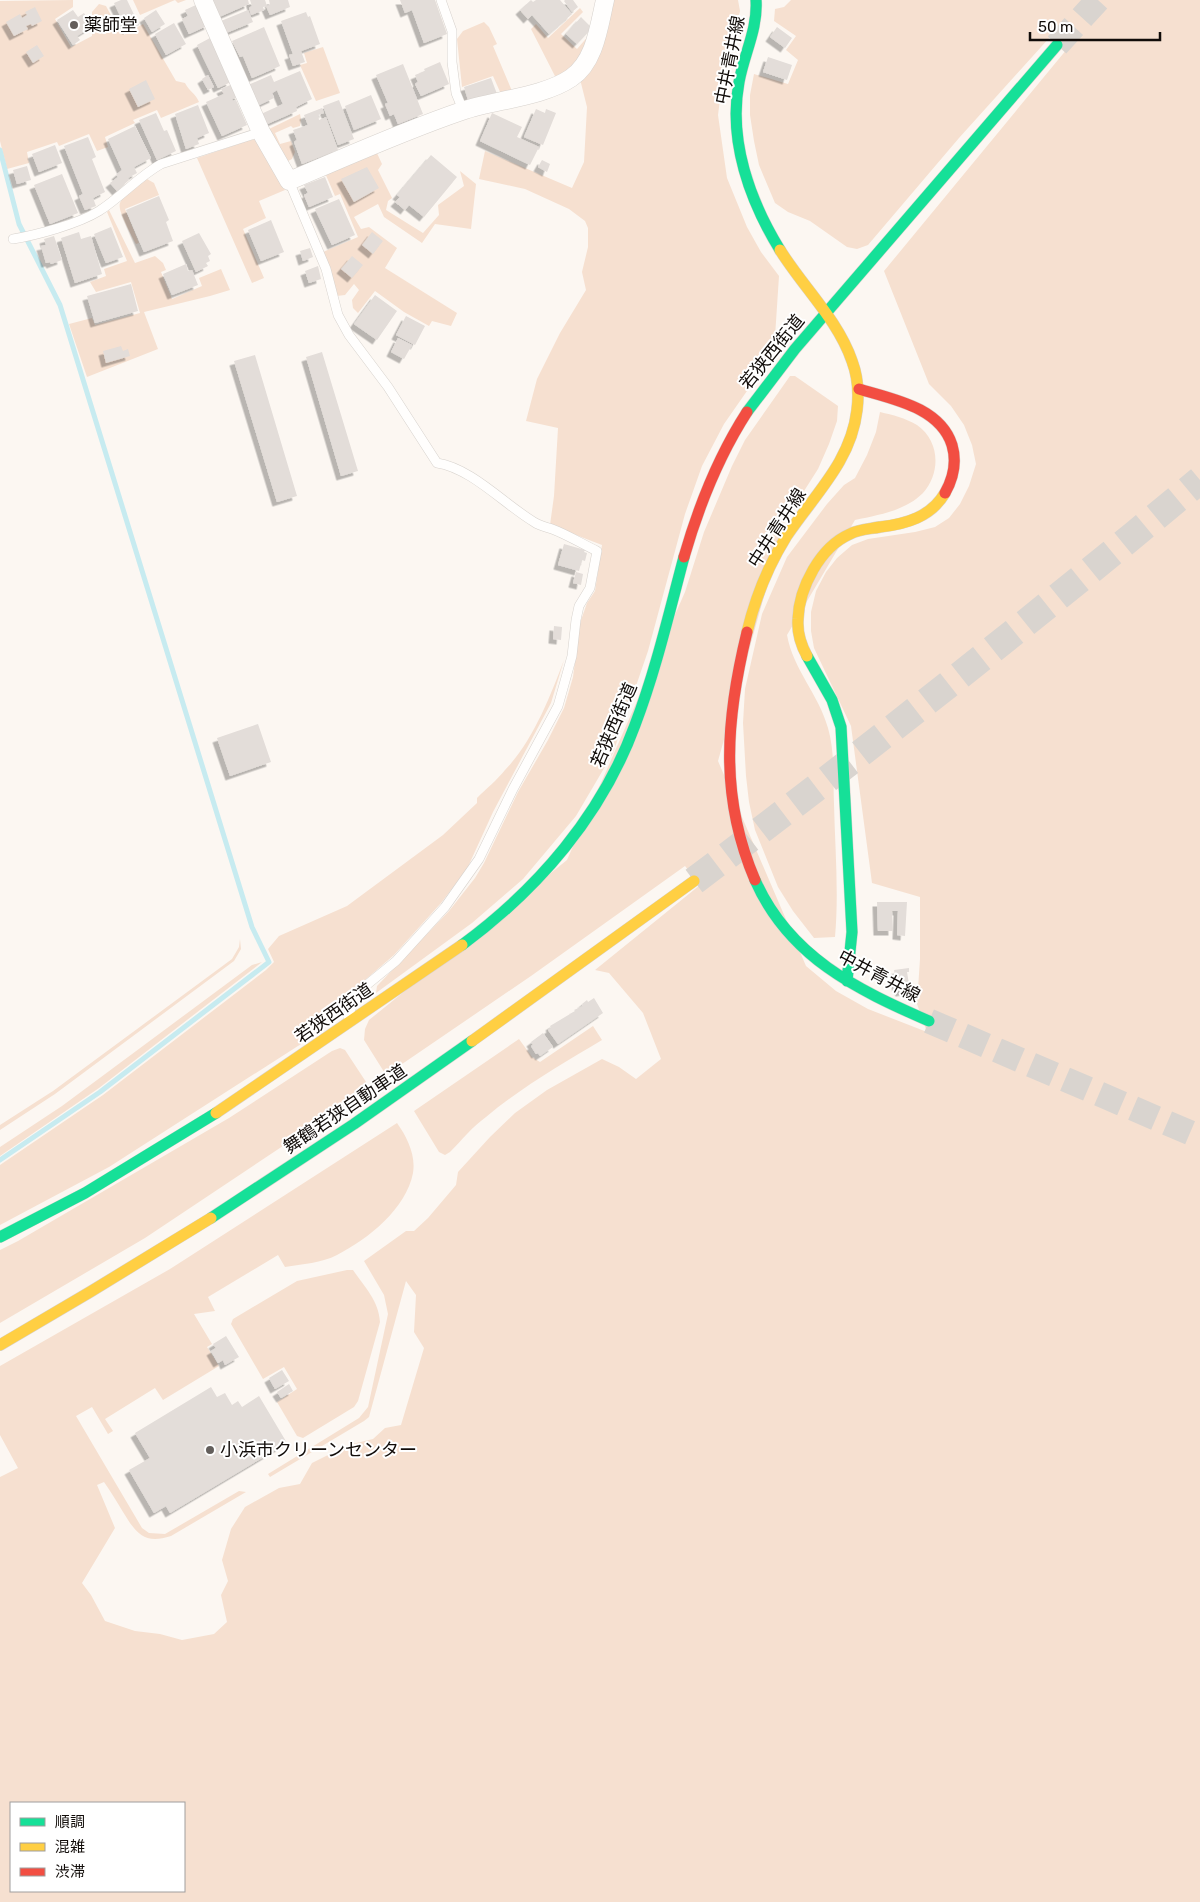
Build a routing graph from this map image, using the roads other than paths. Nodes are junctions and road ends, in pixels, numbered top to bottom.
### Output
1 (203, 0) edge
2 (441, 0) edge
3 (605, 0) edge
4 (756, 0) edge
5 (1057, 45) tunnel mouth
6 (463, 110) junction
7 (261, 132) junction
8 (289, 181) junction
9 (13, 239) dead end
10 (826, 314) junction
11 (859, 389) junction
12 (694, 881) tunnel mouth
13 (847, 981) junction
14 (929, 1021) tunnel mouth
15 (343, 1028) junction
16 (0, 1237) edge
17 (0, 1345) edge

1 - 7 street
2 - 6 lane
3 - 6 street
4 - 10 main road, 中井青井線
5 - 10 main road, 若狭西街道
6 - 8 street
7 - 8 street
7 - 9 lane
8 - 15 lane
10 - 11 main road, 中井青井線
10 - 15 main road, 若狭西街道
11 - 13 main road, 中井青井線
11 - 13 main road
12 - 17 main road, 舞鶴若狭自動車道
13 - 14 main road, 中井青井線
15 - 16 main road, 若狭西街道

